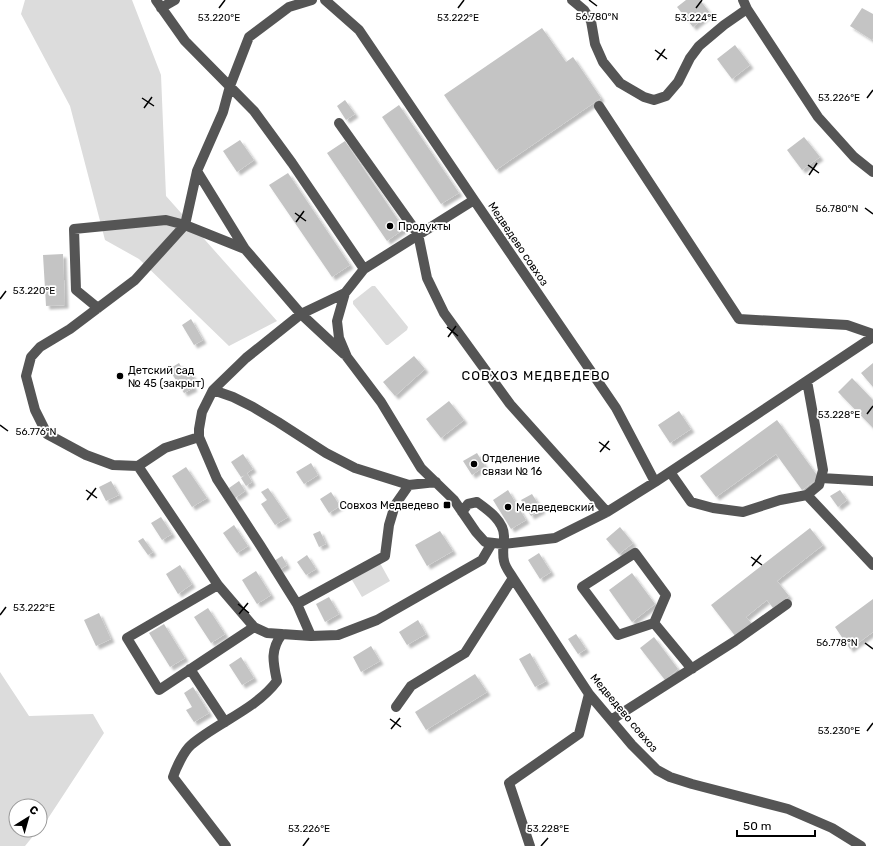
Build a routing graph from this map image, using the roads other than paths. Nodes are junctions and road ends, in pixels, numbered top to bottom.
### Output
1 (175, 0) edge
2 (312, 0) edge
3 (325, 0) edge
4 (572, 0) edge
5 (159, 4) edge
6 (745, 4) edge
7 (230, 86) junction
8 (599, 106) dead end
9 (339, 123) dead end
10 (197, 171) junction
11 (873, 172) edge
12 (474, 200) junction
13 (185, 225) junction
14 (418, 234) junction
15 (245, 249) junction
16 (364, 269) junction
17 (345, 293) junction
18 (98, 308) junction
19 (301, 314) junction
20 (873, 334) edge
21 (873, 337) edge
22 (347, 357) junction
23 (807, 381) junction
24 (214, 390) junction
25 (199, 437) junction
26 (138, 466) junction
27 (670, 472) junction
28 (821, 478) junction
29 (873, 481) edge
30 (436, 482) junction
31 (655, 482) junction
32 (409, 486) junction
33 (807, 495) junction
34 (462, 512) junction
35 (607, 512) junction
36 (492, 543) junction
37 (503, 544) junction
38 (873, 565) edge
39 (513, 578) junction
40 (218, 586) junction
41 (297, 604) junction
42 (787, 604) dead end
43 (654, 623) junction
44 (254, 627) junction
45 (282, 634) junction
46 (311, 636) junction
47 (190, 669) junction
48 (692, 669) junction
49 (589, 694) junction
50 (396, 708) dead end
51 (611, 720) junction
52 (225, 722) junction
53 (226, 846) edge
54 (530, 846) edge
55 (861, 846) edge

1 - 5 street
2 - 7 street
3 - 12 street
4 - 6 street
5 - 7 street
6 - 11 street
7 - 10 street
7 - 16 street
8 - 20 street
9 - 14 street
10 - 13 street
10 - 15 street
12 - 14 street, Медведево совхоз
12 - 31 street, Медведево совхоз
13 - 15 street
13 - 18 street
13 - 18 street
14 - 16 street, Медведево совхоз
14 - 35 street
15 - 19 street
16 - 17 street, Медведево совхоз
17 - 19 street
17 - 22 street, Медведево совхоз
18 - 26 street
19 - 22 street
19 - 24 street
21 - 23 street, Медведево совхоз
22 - 30 street, Медведево совхоз
23 - 27 street, Медведево совхоз
23 - 28 street
24 - 25 street
24 - 32 street
25 - 26 street
25 - 41 street
26 - 40 street
27 - 31 street, Медведево совхоз
27 - 33 street
28 - 29 street
28 - 33 street
30 - 32 street
30 - 34 street, Медведево совхоз
31 - 35 street, Медведево совхоз
32 - 41 street
33 - 38 street
34 - 36 street, Медведево совхоз
34 - 37 street
35 - 37 street, Медведево совхоз
36 - 37 street, Медведево совхоз
36 - 46 street
37 - 39 street, Медведево совхоз
39 - 49 street, Медведево совхоз
39 - 50 street
40 - 44 street
40 - 47 street
41 - 46 street
42 - 48 street
43 - 43 street
43 - 48 street
44 - 45 street
44 - 47 street
45 - 46 street
45 - 52 street
47 - 52 street
48 - 51 street
49 - 51 street, Медведево совхоз
49 - 54 street
51 - 55 street, Медведево совхоз
52 - 53 street

